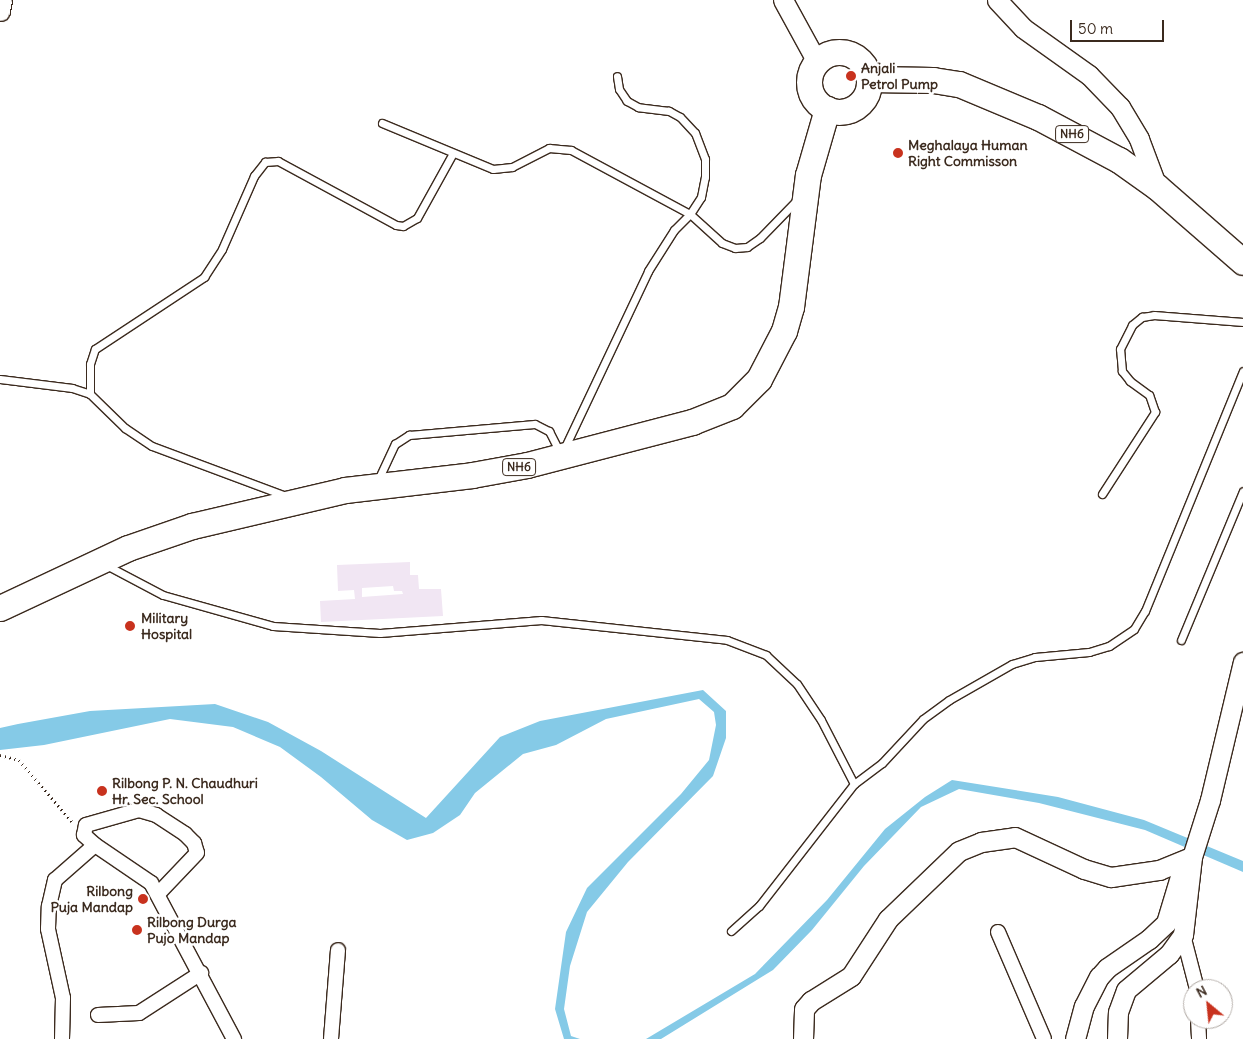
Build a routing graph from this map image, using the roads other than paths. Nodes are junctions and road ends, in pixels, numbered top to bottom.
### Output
1 (2, 0) edge
2 (783, 0) edge
3 (997, 0) edge
4 (0, 11) edge
5 (817, 62) junction
6 (617, 76) dead end
7 (869, 79) junction
8 (827, 109) junction
9 (382, 123) dead end
10 (453, 153) junction
11 (1157, 186) junction
12 (806, 190) junction
13 (690, 214) junction
14 (1243, 262) edge
15 (1243, 322) edge
16 (1243, 371) edge
17 (0, 379) edge
18 (90, 394) junction
19 (561, 456) junction
20 (376, 485) junction
21 (1243, 491) edge
22 (1102, 494) dead end
23 (298, 500) junction
24 (99, 561) junction
25 (0, 608) edge
26 (1181, 640) dead end
27 (1243, 662) edge
28 (854, 784) junction
29 (95, 845) junction
30 (1192, 857) junction
31 (158, 894) junction
32 (731, 931) dead end
33 (998, 932) dead end
34 (1183, 935) junction
35 (338, 950) dead end
36 (201, 973) junction
37 (1194, 979) edge
38 (98, 1015) dead end
39 (62, 1039) edge
40 (234, 1039) edge
41 (331, 1039) edge
42 (802, 1039) edge
43 (1044, 1039) edge
44 (1075, 1039) edge
45 (1117, 1039) edge

1 - 4 street
2 - 5 street
3 - 11 street
5 - 7 highway
5 - 8 highway
6 - 13 lane
7 - 8 highway
7 - 11 highway, NH6
8 - 12 highway, NH6
9 - 10 lane
10 - 13 lane
10 - 18 lane
11 - 14 highway, NH6
12 - 13 lane
12 - 19 highway, NH6
13 - 19 lane
15 - 22 lane
16 - 28 lane
17 - 18 lane
18 - 23 lane
19 - 20 highway, NH6
19 - 20 lane
20 - 23 highway, NH6
21 - 26 lane
23 - 24 highway, NH6
24 - 25 highway, NH6
24 - 28 lane
27 - 30 street
28 - 32 lane
29 - 31 street
29 - 31 street
29 - 39 street
30 - 34 street
30 - 42 street
30 - 44 street
31 - 36 street
33 - 43 street
34 - 37 street
34 - 45 street
35 - 41 street
36 - 38 street
36 - 40 street

